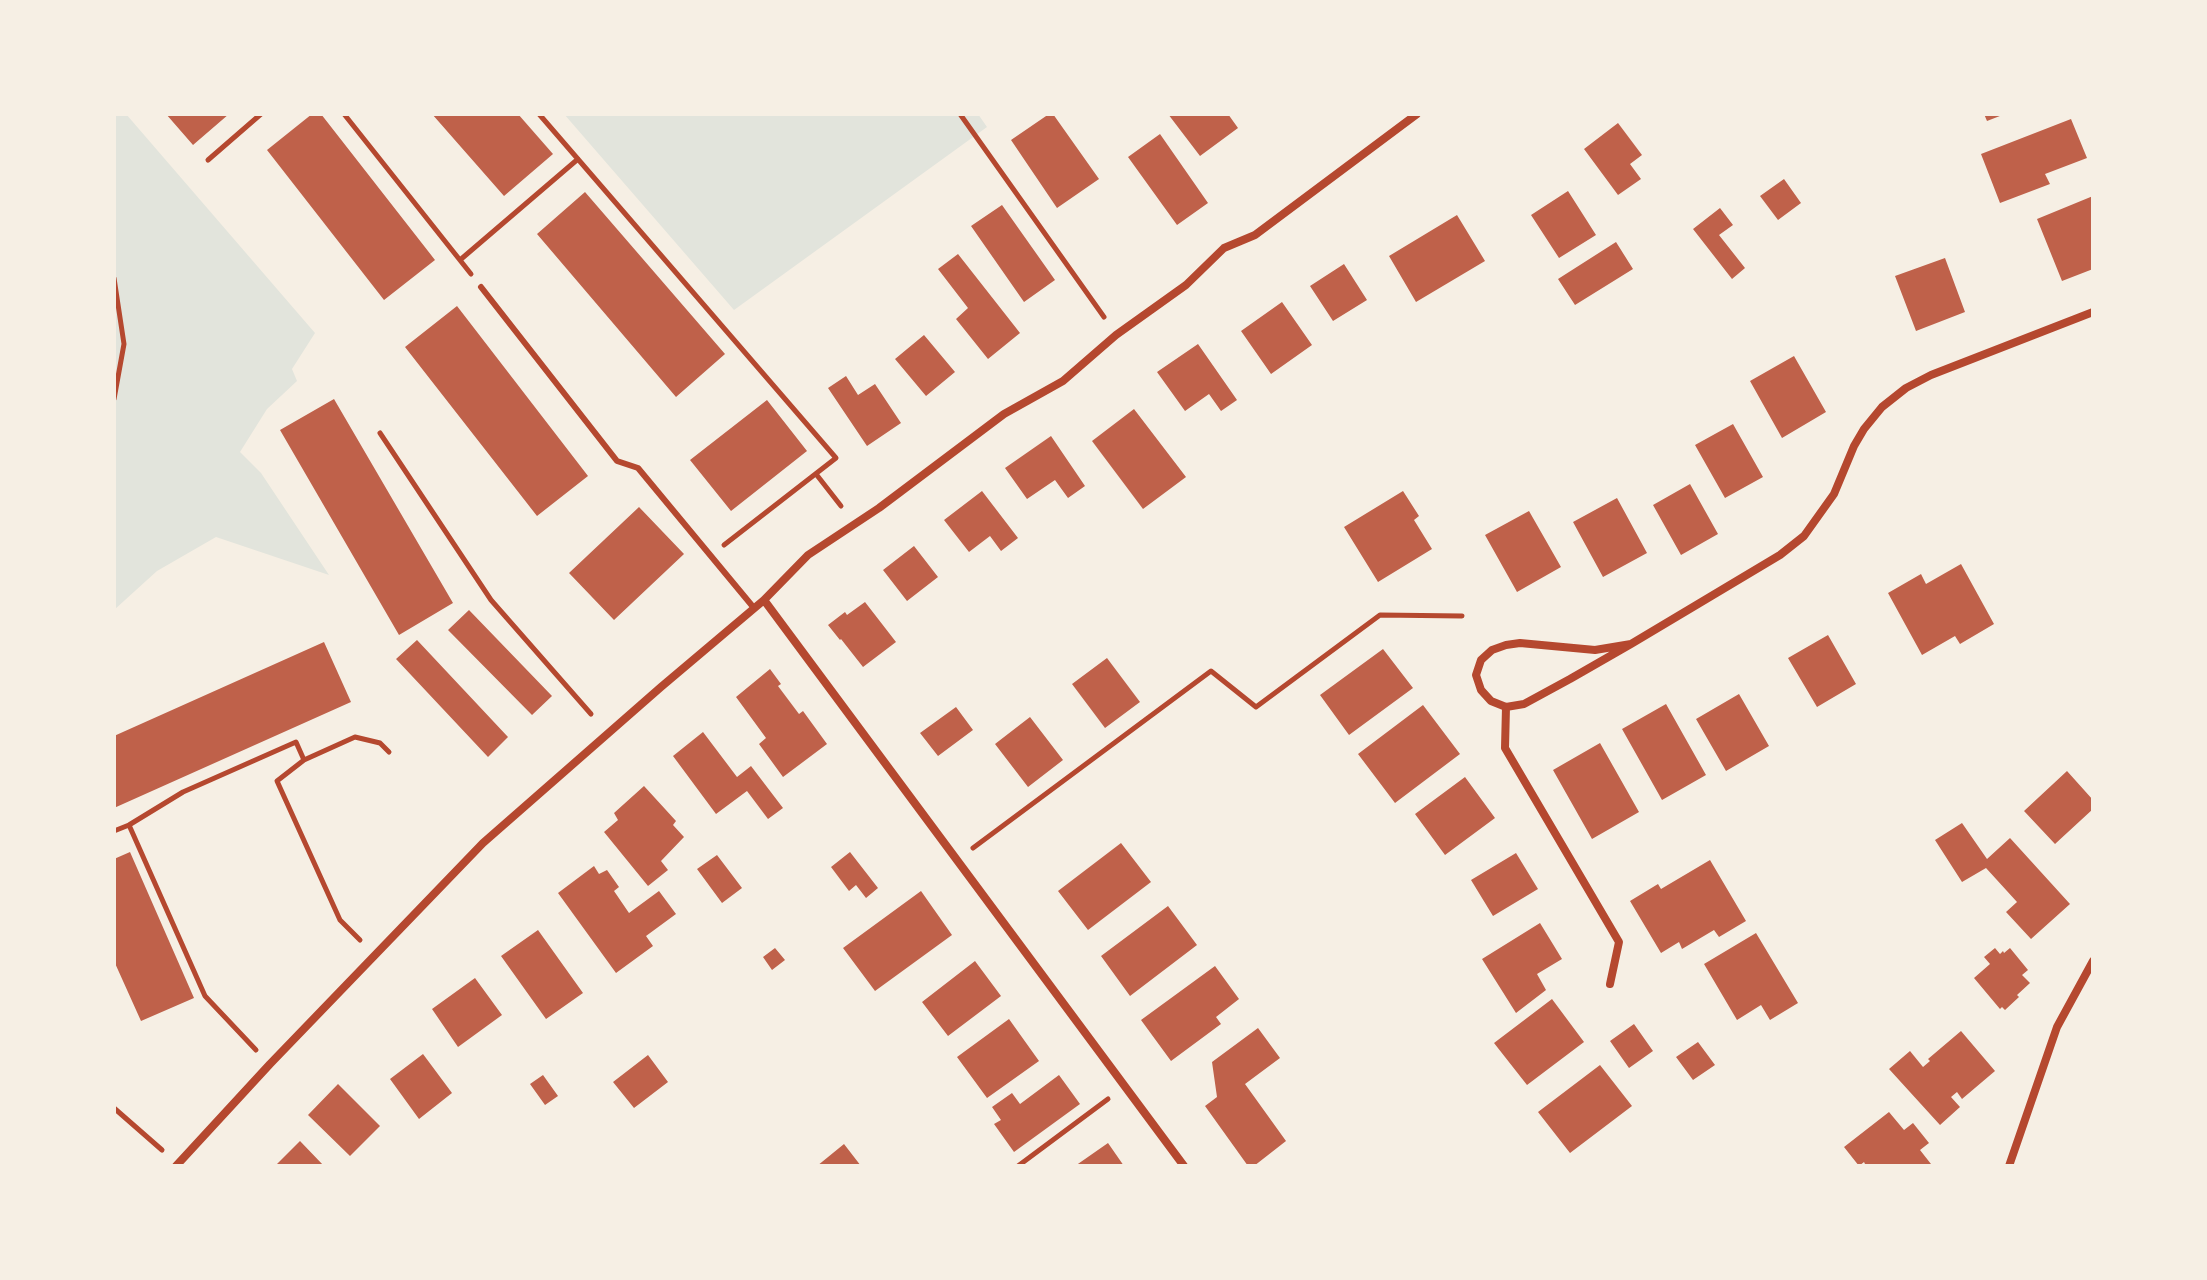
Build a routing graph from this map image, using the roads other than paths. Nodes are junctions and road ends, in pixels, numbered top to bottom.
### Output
1 (1417, 114) edge
2 (481, 287) road end
3 (2093, 312) edge
4 (764, 600) junction
5 (754, 608) junction
6 (1631, 644) junction
7 (1506, 707) junction
8 (2093, 961) edge
9 (1610, 984) dead end
10 (176, 1166) edge
11 (1184, 1166) edge
12 (2009, 1166) edge

1 - 4 street
2 - 5 lane
3 - 6 street
4 - 5 street
4 - 11 street
5 - 10 street
6 - 7 street
6 - 7 street
7 - 9 street
8 - 12 street

